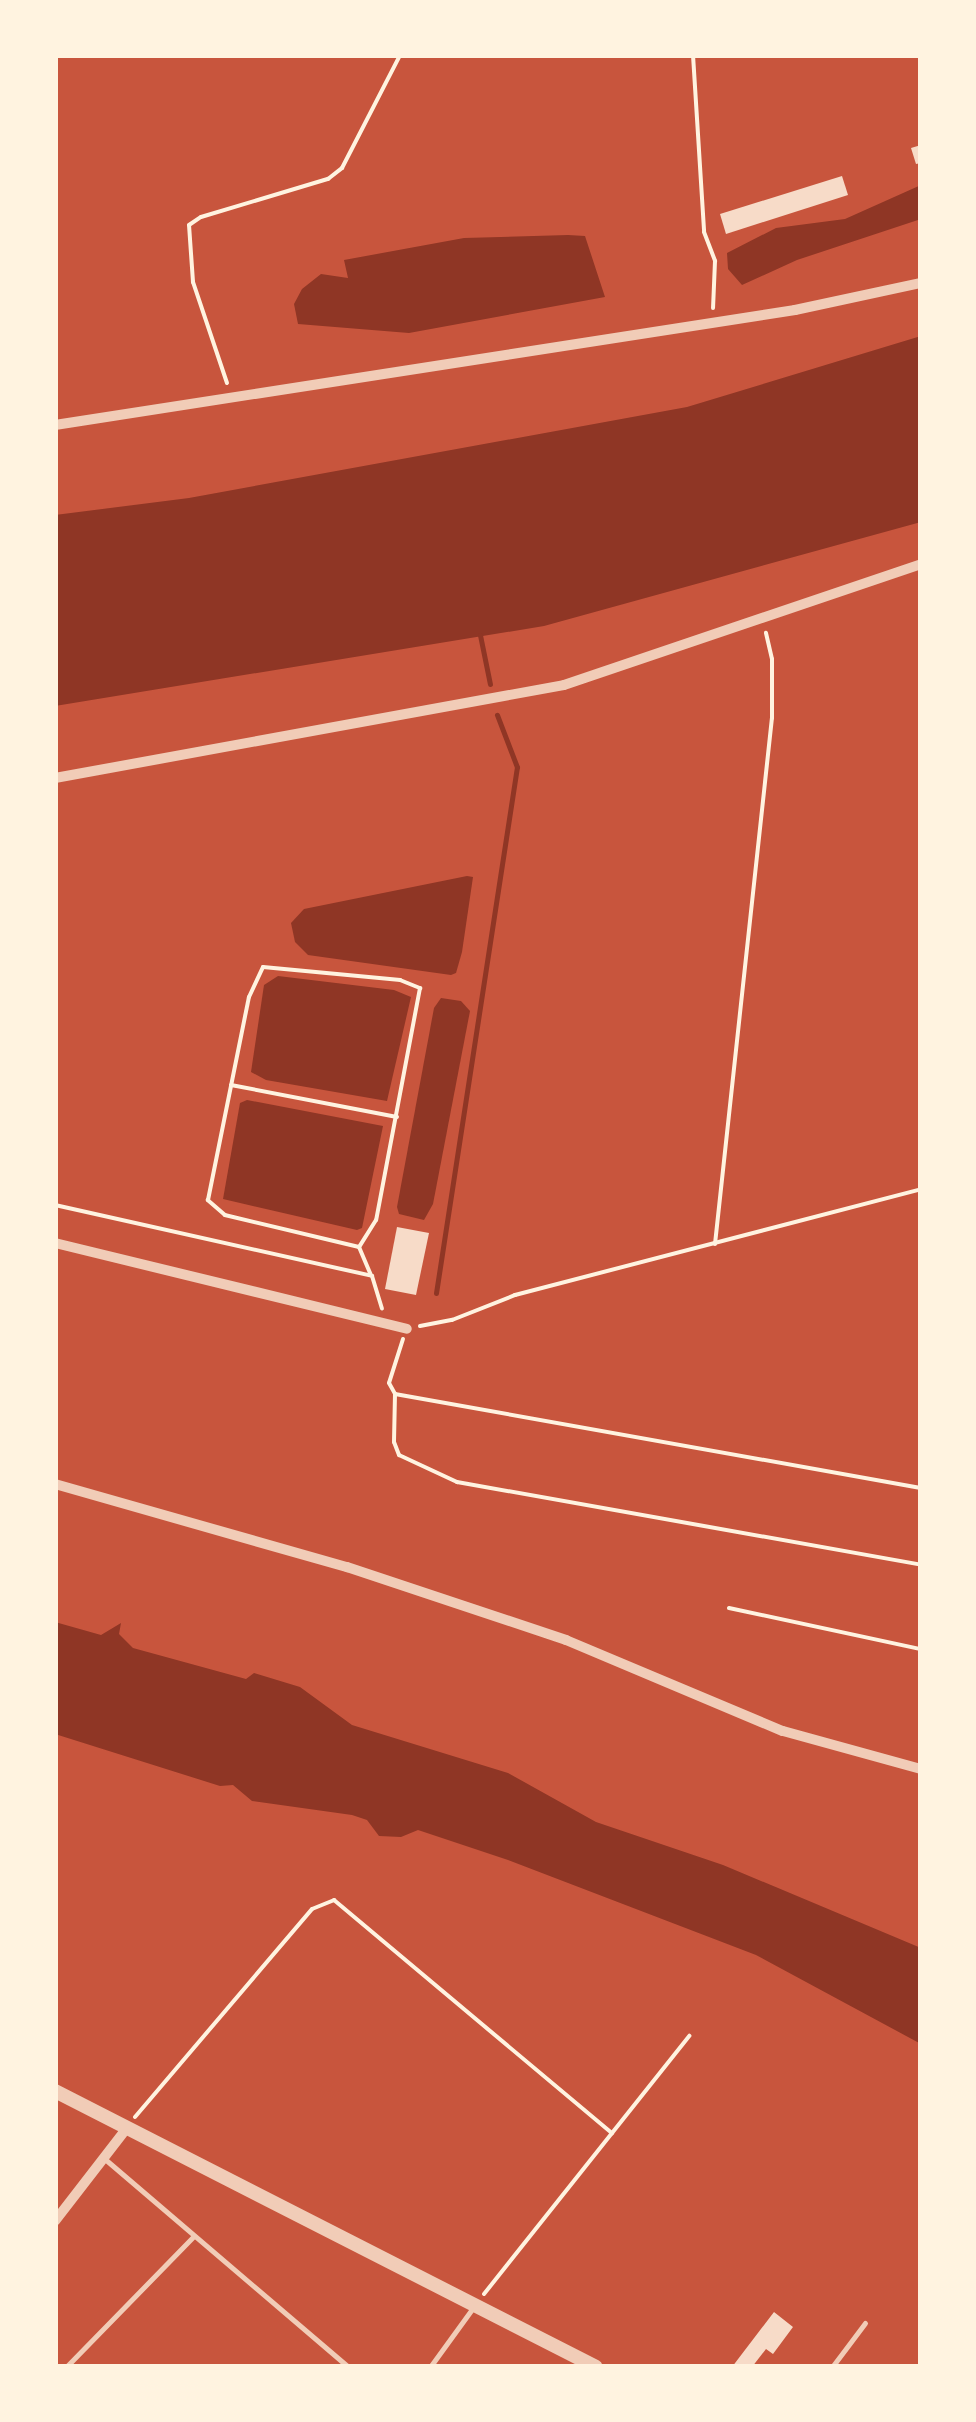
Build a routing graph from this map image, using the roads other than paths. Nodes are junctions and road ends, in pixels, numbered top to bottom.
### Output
1 (921, 283) edge
2 (55, 424) edge
3 (921, 564) edge
4 (55, 778) edge
5 (55, 1243) edge
6 (407, 1328) road end
7 (55, 1484) edge
8 (921, 1769) edge
9 (55, 2091) edge
10 (126, 2129) junction
11 (104, 2158) junction
12 (55, 2222) edge
13 (194, 2236) junction
14 (475, 2306) junction
15 (865, 2323) dead end
16 (338, 2359) junction
17 (66, 2367) edge
18 (332, 2367) edge
19 (348, 2367) edge
20 (430, 2367) edge
21 (596, 2367) edge
22 (832, 2367) edge

1 - 2 street
3 - 4 street
5 - 6 street
7 - 8 street
9 - 10 street
10 - 11 street
10 - 14 street
11 - 12 street
11 - 13 lane
13 - 16 lane
13 - 17 lane
14 - 20 lane
14 - 21 street
15 - 22 lane
16 - 18 lane
16 - 19 lane

